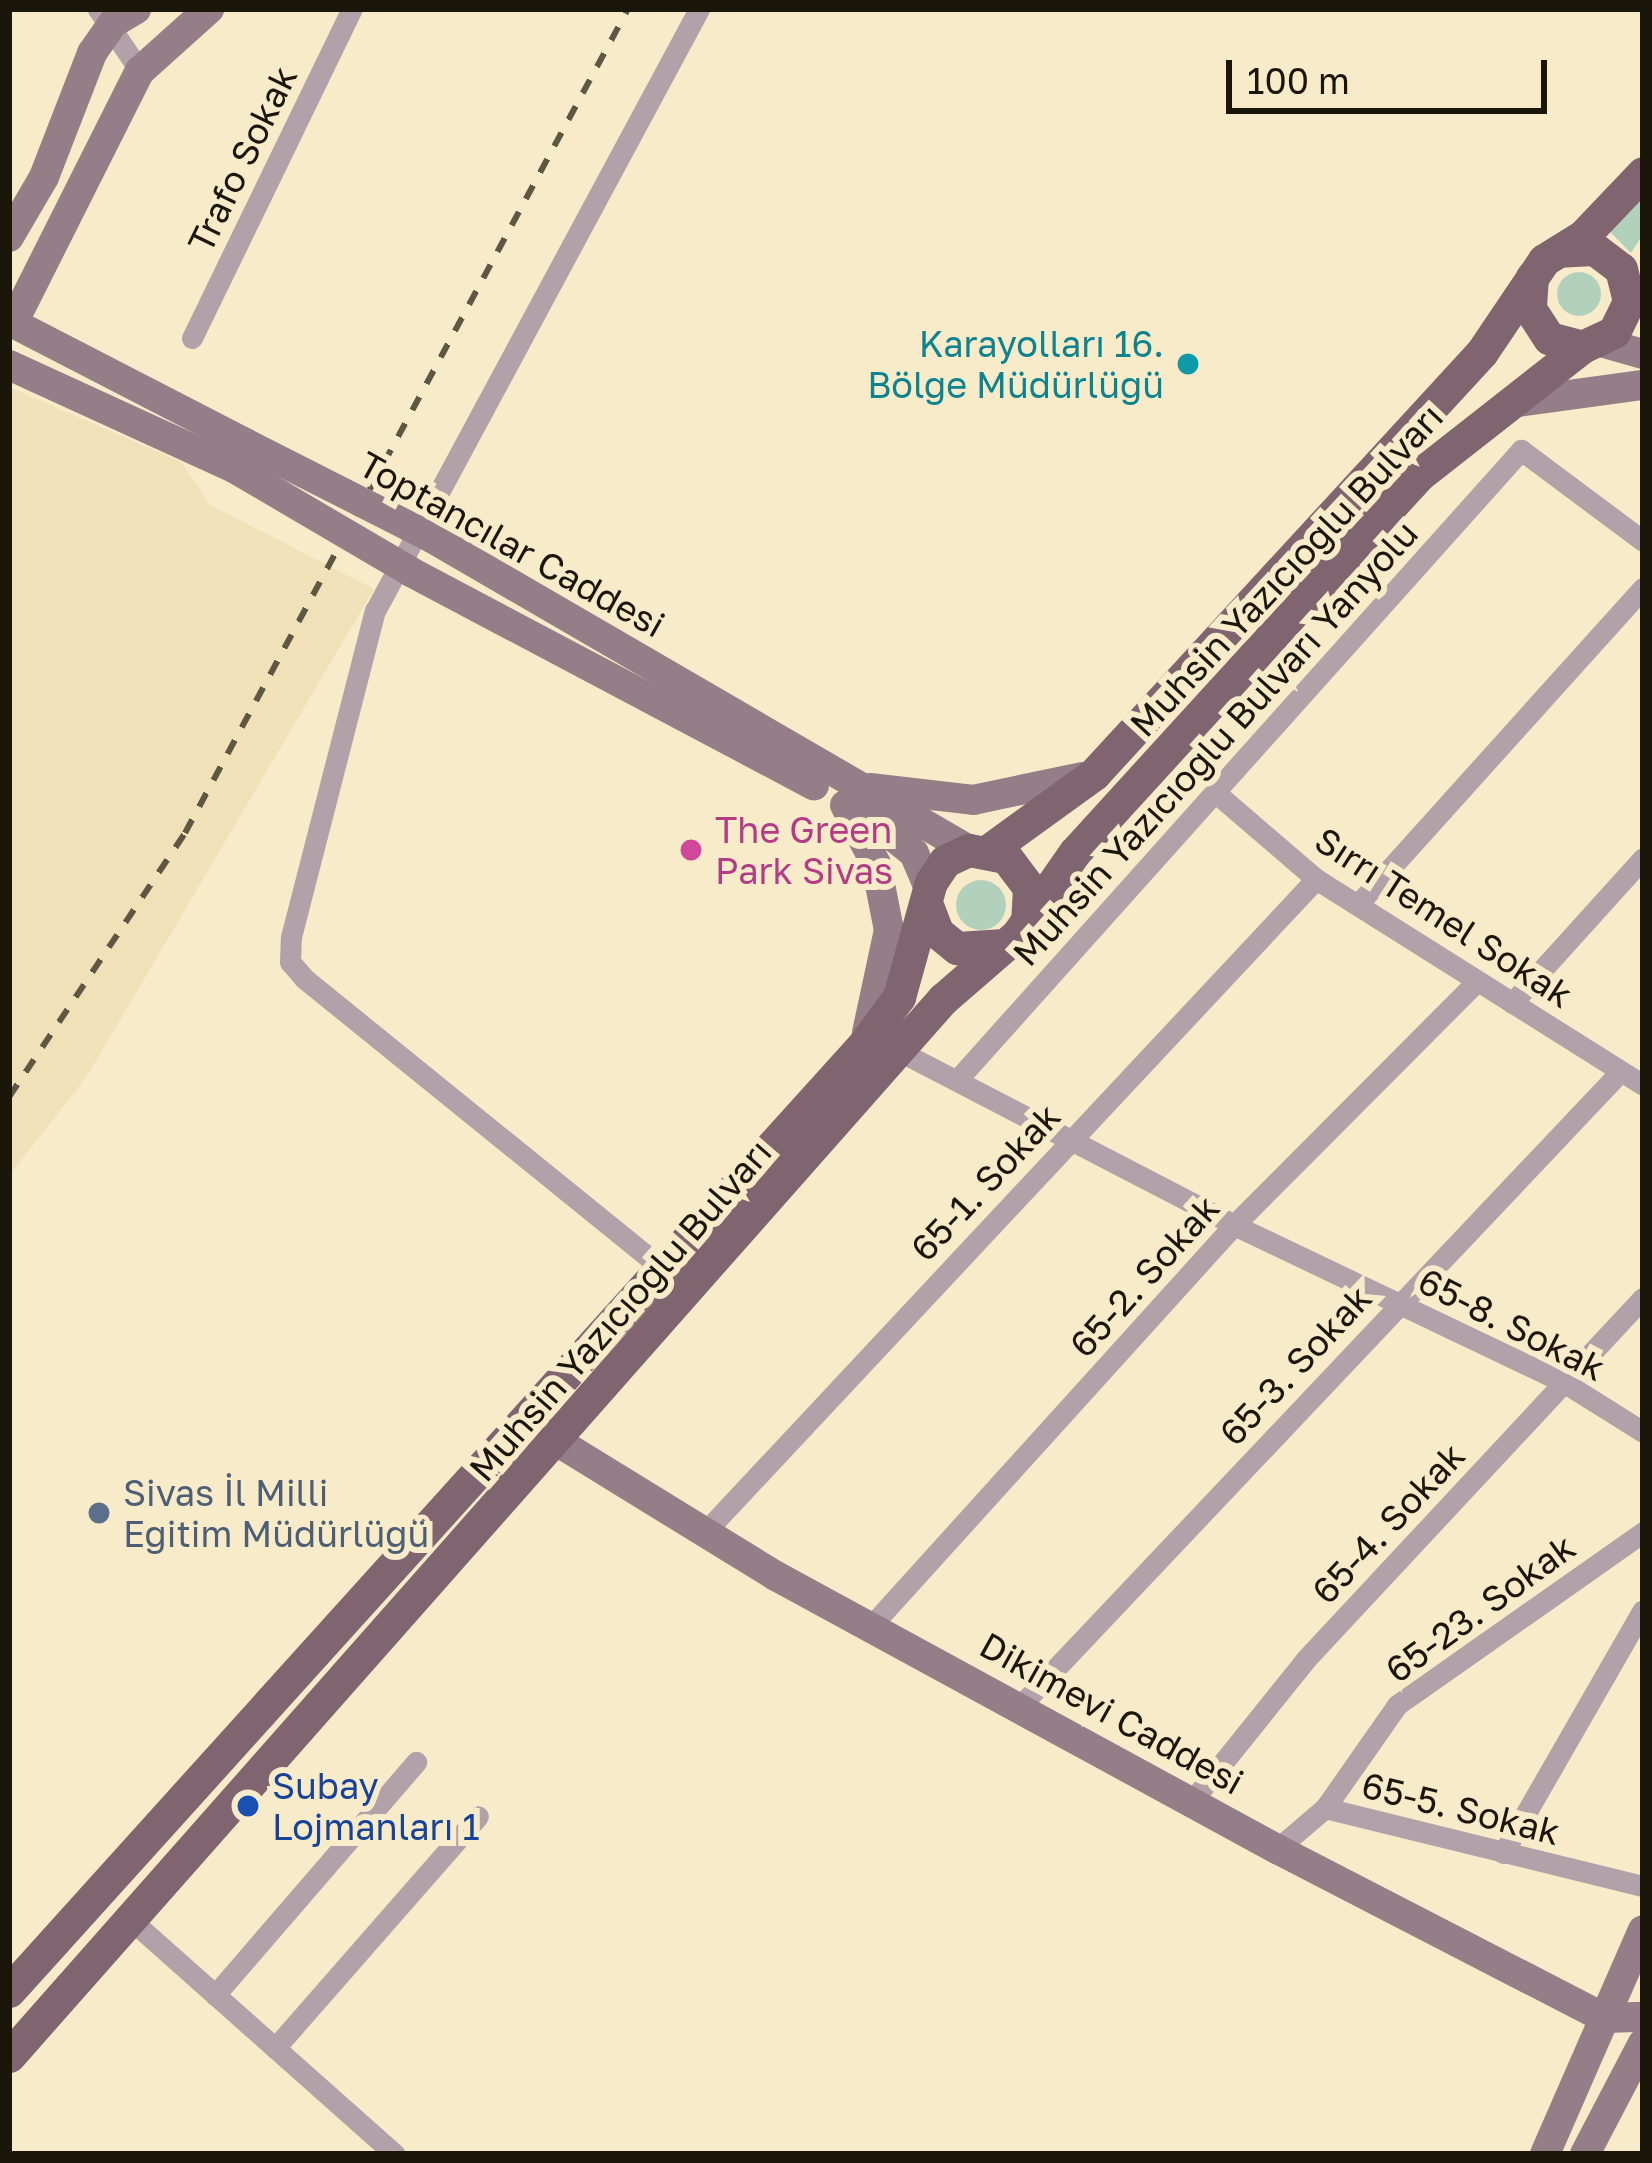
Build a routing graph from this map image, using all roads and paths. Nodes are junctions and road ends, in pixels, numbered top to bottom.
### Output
1 (136, 9) edge
2 (209, 9) edge
3 (352, 9) edge
4 (699, 9) edge
5 (104, 19) edge
6 (140, 71) junction
7 (1643, 172) edge
8 (9, 237) edge
9 (1559, 250) junction
10 (1643, 252) edge
11 (1533, 275) junction
12 (1633, 296) edge
13 (11, 322) edge
14 (192, 338) dead end
15 (1592, 344) junction
16 (1643, 354) edge
17 (9, 365) edge
18 (1643, 385) edge
19 (1500, 407) junction
20 (239, 456) junction
21 (1643, 541) edge
22 (1643, 588) edge
23 (1094, 774) junction
24 (841, 790) junction
25 (1216, 793) junction
26 (979, 850) junction
27 (1643, 858) edge
28 (1316, 879) junction
29 (928, 898) junction
30 (1359, 904) junction
31 (1016, 934) junction
32 (1477, 981) junction
33 (1512, 1003) junction
34 (864, 1044) junction
35 (899, 1051) junction
36 (1620, 1072) junction
37 (957, 1079) junction
38 (1643, 1084) edge
39 (1070, 1138) junction
40 (1234, 1225) junction
41 (663, 1269) junction
42 (1643, 1298) edge
43 (1398, 1302) junction
44 (1565, 1383) junction
45 (1643, 1432) edge
46 (558, 1442) junction
47 (1643, 1532) edge
48 (704, 1533) junction
49 (1643, 1610) edge
50 (871, 1626) junction
51 (1021, 1705) junction
52 (416, 1762) dead end
53 (1192, 1801) junction
54 (1325, 1808) junction
55 (478, 1816) dead end
56 (1277, 1849) junction
57 (1503, 1853) junction
58 (1643, 1886) edge
59 (131, 1920) junction
60 (1643, 1930) edge
61 (9, 1991) edge
62 (215, 1994) junction
63 (1643, 2017) edge
64 (1605, 2018) junction
65 (1643, 2043) edge
66 (275, 2048) junction
67 (9, 2056) edge
68 (395, 2154) edge
69 (1545, 2154) edge
70 (1585, 2154) edge

1 - 5 street
2 - 6 street
3 - 14 street, Trafo Sokak
4 - 41 street
5 - 6 street
5 - 8 street
6 - 13 street
7 - 9 main road, Muhsin Yazıcıoğlu Bulvarı
9 - 11 main road, Muhsin Yazıcıoğlu Bulvarı
9 - 12 main road
10 - 12 main road, Muhsin Yazıcıoğlu Bulvarı
11 - 15 main road
11 - 23 main road, Muhsin Yazıcıoğlu Bulvarı
12 - 15 main road, Muhsin Yazıcıoğlu Bulvarı
13 - 20 street, Toptancılar Caddesi
15 - 16 street
15 - 19 main road, Muhsin Yazıcıoğlu Bulvarı
17 - 20 street, Toptancılar Caddesi
18 - 19 street
19 - 31 main road, Muhsin Yazıcıoğlu Bulvarı
20 - 24 street, Toptancılar Caddesi, bridge
20 - 24 street, Toptancılar Caddesi, bridge
21 - 25 street, Muhsin Yazıcıoğlu Bulvarı Yanyolu
22 - 30 street
23 - 24 street
23 - 26 main road, Muhsin Yazıcıoğlu Bulvarı
24 - 26 street, Toptancılar Caddesi
24 - 29 street, Toptancılar Caddesi
24 - 34 street
25 - 28 street, Sırrı Temel Sokak
25 - 37 street, Muhsin Yazıcıoğlu Bulvarı Yanyolu
26 - 29 main road, Muhsin Yazıcıoğlu Bulvarı
26 - 31 main road
27 - 33 street
28 - 30 street, Sırrı Temel Sokak
28 - 39 street, 65-1. Sokak
29 - 31 main road
29 - 34 main road, Muhsin Yazıcıoğlu Bulvarı
30 - 32 street, Sırrı Temel Sokak
31 - 35 main road, Muhsin Yazıcıoğlu Bulvarı
32 - 33 street, Sırrı Temel Sokak
32 - 40 street, 65-2. Sokak
33 - 36 street, Sırrı Temel Sokak
34 - 41 main road, Muhsin Yazıcıoğlu Bulvarı
35 - 37 street, 65-8. Sokak
35 - 46 main road, Muhsin Yazıcıoğlu Bulvarı
36 - 38 street, Sırrı Temel Sokak
36 - 43 street, 65-3. Sokak
37 - 39 street, 65-8. Sokak
39 - 40 street, 65-8. Sokak
39 - 48 street, 65-1. Sokak
40 - 43 street, 65-8. Sokak
40 - 50 street, 65-2. Sokak
41 - 61 main road, Muhsin Yazıcıoğlu Bulvarı
42 - 44 street, 65-4. Sokak
43 - 44 street, 65-8. Sokak
43 - 51 street, 65-3. Sokak
44 - 45 street, 65-8. Sokak
44 - 53 street, 65-4. Sokak
46 - 48 street, Dikimevi Caddesi
46 - 59 main road, Muhsin Yazıcıoğlu Bulvarı
47 - 54 street, 65-23. Sokak
48 - 50 street, Dikimevi Caddesi
49 - 57 street
50 - 51 street, Dikimevi Caddesi
51 - 53 street, Dikimevi Caddesi
52 - 62 street
53 - 56 street, Dikimevi Caddesi
54 - 56 street, 65-5. Sokak
54 - 57 street, 65-5. Sokak
55 - 66 street
56 - 64 street, Dikimevi Caddesi
57 - 58 street, 65-5. Sokak
59 - 62 street
59 - 67 main road, Muhsin Yazıcıoğlu Bulvarı
60 - 64 street
62 - 66 street
63 - 64 street, Dikimevi Caddesi
64 - 69 street
65 - 70 street
66 - 68 street

